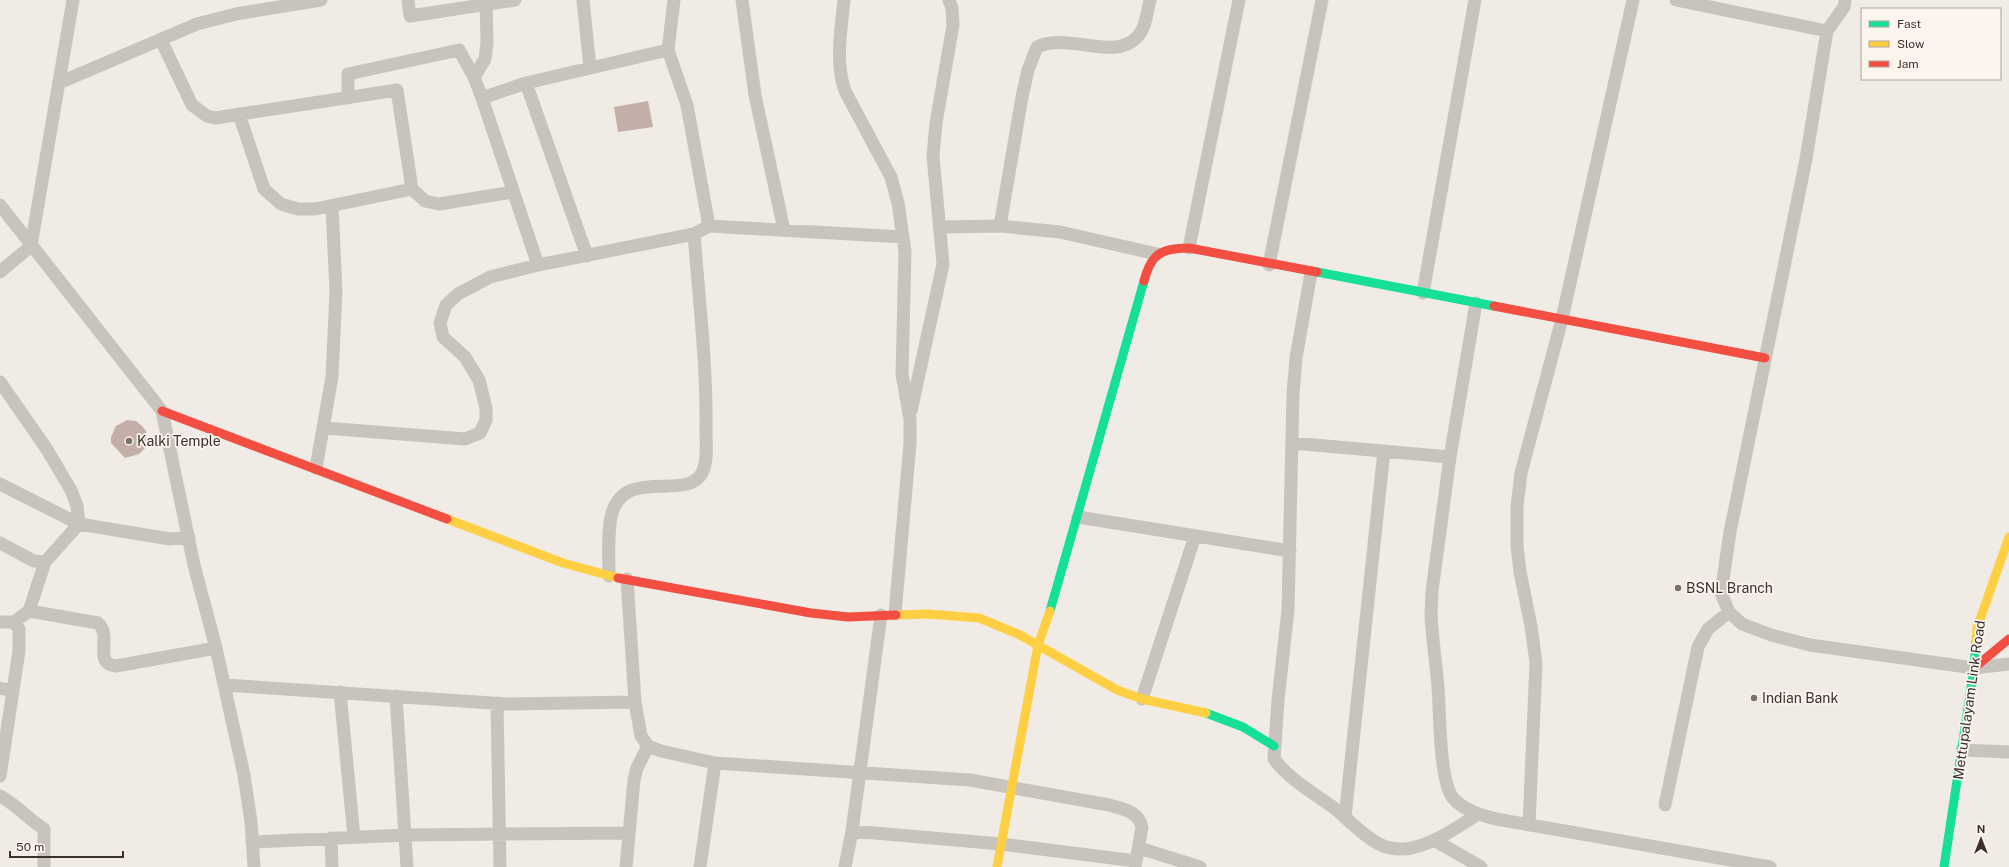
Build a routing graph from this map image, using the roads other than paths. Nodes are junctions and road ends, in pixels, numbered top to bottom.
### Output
1 (73, 0) edge
2 (321, 0) edge
3 (408, 0) edge
4 (515, 0) edge
5 (583, 0) edge
6 (674, 0) edge
7 (742, 0) edge
8 (844, 0) edge
9 (949, 0) edge
10 (1150, 0) edge
11 (1240, 0) edge
12 (1322, 0) edge
13 (1474, 0) edge
14 (1633, 0) edge
15 (1680, 0) edge
16 (1845, 0) edge
17 (487, 2) edge
18 (1827, 31) junction
19 (160, 40) junction
20 (668, 50) junction
21 (590, 68) junction
22 (474, 78) junction
23 (61, 82) junction
24 (526, 84) junction
25 (348, 98) junction
26 (482, 98) junction
27 (238, 114) junction
28 (412, 188) junction
29 (513, 192) junction
30 (0, 205) edge
31 (332, 206) junction
32 (709, 226) junction
33 (1000, 226) junction
34 (941, 227) junction
35 (784, 230) junction
36 (694, 234) junction
37 (903, 237) junction
38 (31, 246) junction
39 (1189, 248) junction
40 (1156, 254) junction
41 (587, 256) junction
42 (538, 265) junction
43 (1269, 265) junction
44 (0, 272) edge
45 (1311, 273) junction
46 (1423, 293) junction
47 (1476, 303) junction
48 (1562, 319) junction
49 (1765, 358) junction
50 (0, 382) edge
51 (162, 411) junction
52 (910, 419) junction
53 (325, 428) junction
54 (1292, 443) junction
55 (1384, 451) junction
56 (1450, 457) junction
57 (316, 468) junction
58 (0, 484) edge
59 (1078, 517) junction
60 (79, 524) junction
61 (1195, 536) junction
62 (189, 537) junction
63 (2009, 537) edge
64 (0, 543) edge
65 (1290, 551) junction
66 (45, 562) junction
67 (609, 576) junction
68 (627, 580) junction
69 (29, 611) junction
70 (1729, 612) junction
71 (895, 614) junction
72 (881, 615) junction
73 (0, 622) edge
74 (14, 622) junction
75 (2009, 639) edge
76 (1038, 645) junction
77 (216, 648) junction
78 (2009, 664) edge
79 (1974, 668) junction
80 (225, 685) junction
81 (0, 688) edge
82 (13, 691) junction
83 (340, 692) junction
84 (396, 696) junction
85 (1142, 699) junction
86 (635, 702) junction
87 (497, 703) junction
88 (648, 746) junction
89 (1274, 746) junction
90 (1962, 750) junction
91 (2009, 752) edge
92 (715, 763) junction
93 (860, 774) junction
94 (0, 776) edge
95 (1012, 787) junction
96 (0, 796) edge
97 (1665, 805) dead end
98 (1478, 814) junction
99 (1345, 817) junction
100 (1529, 825) junction
101 (852, 831) junction
102 (499, 833) junction
103 (628, 833) junction
104 (405, 835) junction
105 (354, 837) junction
106 (331, 838) junction
107 (1434, 840) junction
108 (252, 842) junction
109 (1001, 844) junction
110 (1139, 848) junction
111 (1135, 864) edge
112 (44, 867) edge
113 (254, 867) edge
114 (332, 867) edge
115 (407, 867) edge
116 (500, 867) edge
117 (626, 867) edge
118 (700, 867) edge
119 (845, 867) edge
120 (997, 867) edge
121 (1200, 867) edge
122 (1480, 867) edge
123 (1770, 867) edge
124 (1944, 867) edge

1 - 23 street
2 - 19 street
3 - 17 street
4 - 17 street
5 - 21 street
6 - 20 street
7 - 35 street
8 - 37 street
9 - 34 street
10 - 33 street
11 - 39 street
12 - 43 street
13 - 46 street
14 - 48 street
15 - 18 street
16 - 18 street
17 - 22 street
18 - 49 street
19 - 23 street
19 - 27 street
20 - 21 street
20 - 32 street
21 - 24 street
22 - 25 street
22 - 26 street
23 - 38 street
24 - 26 street
24 - 41 street
25 - 27 street
25 - 28 street
26 - 29 street
27 - 31 street
28 - 29 street
28 - 31 street
29 - 42 street
30 - 38 street
31 - 53 street
32 - 35 street
32 - 36 street
33 - 34 street
33 - 40 street
34 - 52 street
35 - 37 street
36 - 41 street
36 - 67 street
37 - 52 street
38 - 44 street
38 - 51 street
39 - 40 street
39 - 43 street
40 - 59 street
41 - 42 street
42 - 53 street
43 - 45 street
45 - 46 street
45 - 54 street
46 - 47 street
47 - 48 street
47 - 56 street
48 - 49 street
48 - 100 street
49 - 70 street
50 - 60 street
51 - 57 street
51 - 62 street
52 - 71 street
53 - 57 street
54 - 55 street
54 - 65 street
55 - 56 street
55 - 99 street
56 - 98 street
57 - 67 street
58 - 60 street
59 - 61 street
59 - 76 street
60 - 62 street
60 - 66 street
61 - 65 street
61 - 85 street
62 - 77 street
63 - 79 street, Mettupalayam Link Road
64 - 66 street
65 - 89 street
66 - 69 street
67 - 68 street
68 - 72 street
68 - 86 street
69 - 74 street
69 - 77 street
70 - 79 street
70 - 97 street
71 - 72 street
71 - 76 street
72 - 93 street
73 - 74 street
74 - 82 street
75 - 79 street
76 - 85 street
76 - 95 street
77 - 80 street
78 - 79 street
79 - 90 street, Mettupalayam Link Road
80 - 83 street
80 - 108 street
81 - 82 street
82 - 94 street
83 - 84 street
83 - 105 street
84 - 87 street
84 - 104 street
85 - 89 street
86 - 87 street
86 - 88 street
87 - 102 street
88 - 92 street
88 - 103 street
89 - 99 street
90 - 91 street
90 - 124 street, Mettupalayam Link Road
92 - 93 street
92 - 118 street
93 - 95 street
93 - 101 street
95 - 109 street
95 - 110 street
96 - 112 street
98 - 100 street
98 - 107 street
99 - 107 street
100 - 123 street
101 - 109 street
101 - 119 street
102 - 103 street
102 - 104 street
102 - 116 street
103 - 117 street
104 - 105 street
104 - 115 street
105 - 106 street
106 - 108 street
106 - 114 street
107 - 122 street
108 - 113 street
109 - 111 street
109 - 120 street
110 - 111 street
110 - 121 street

